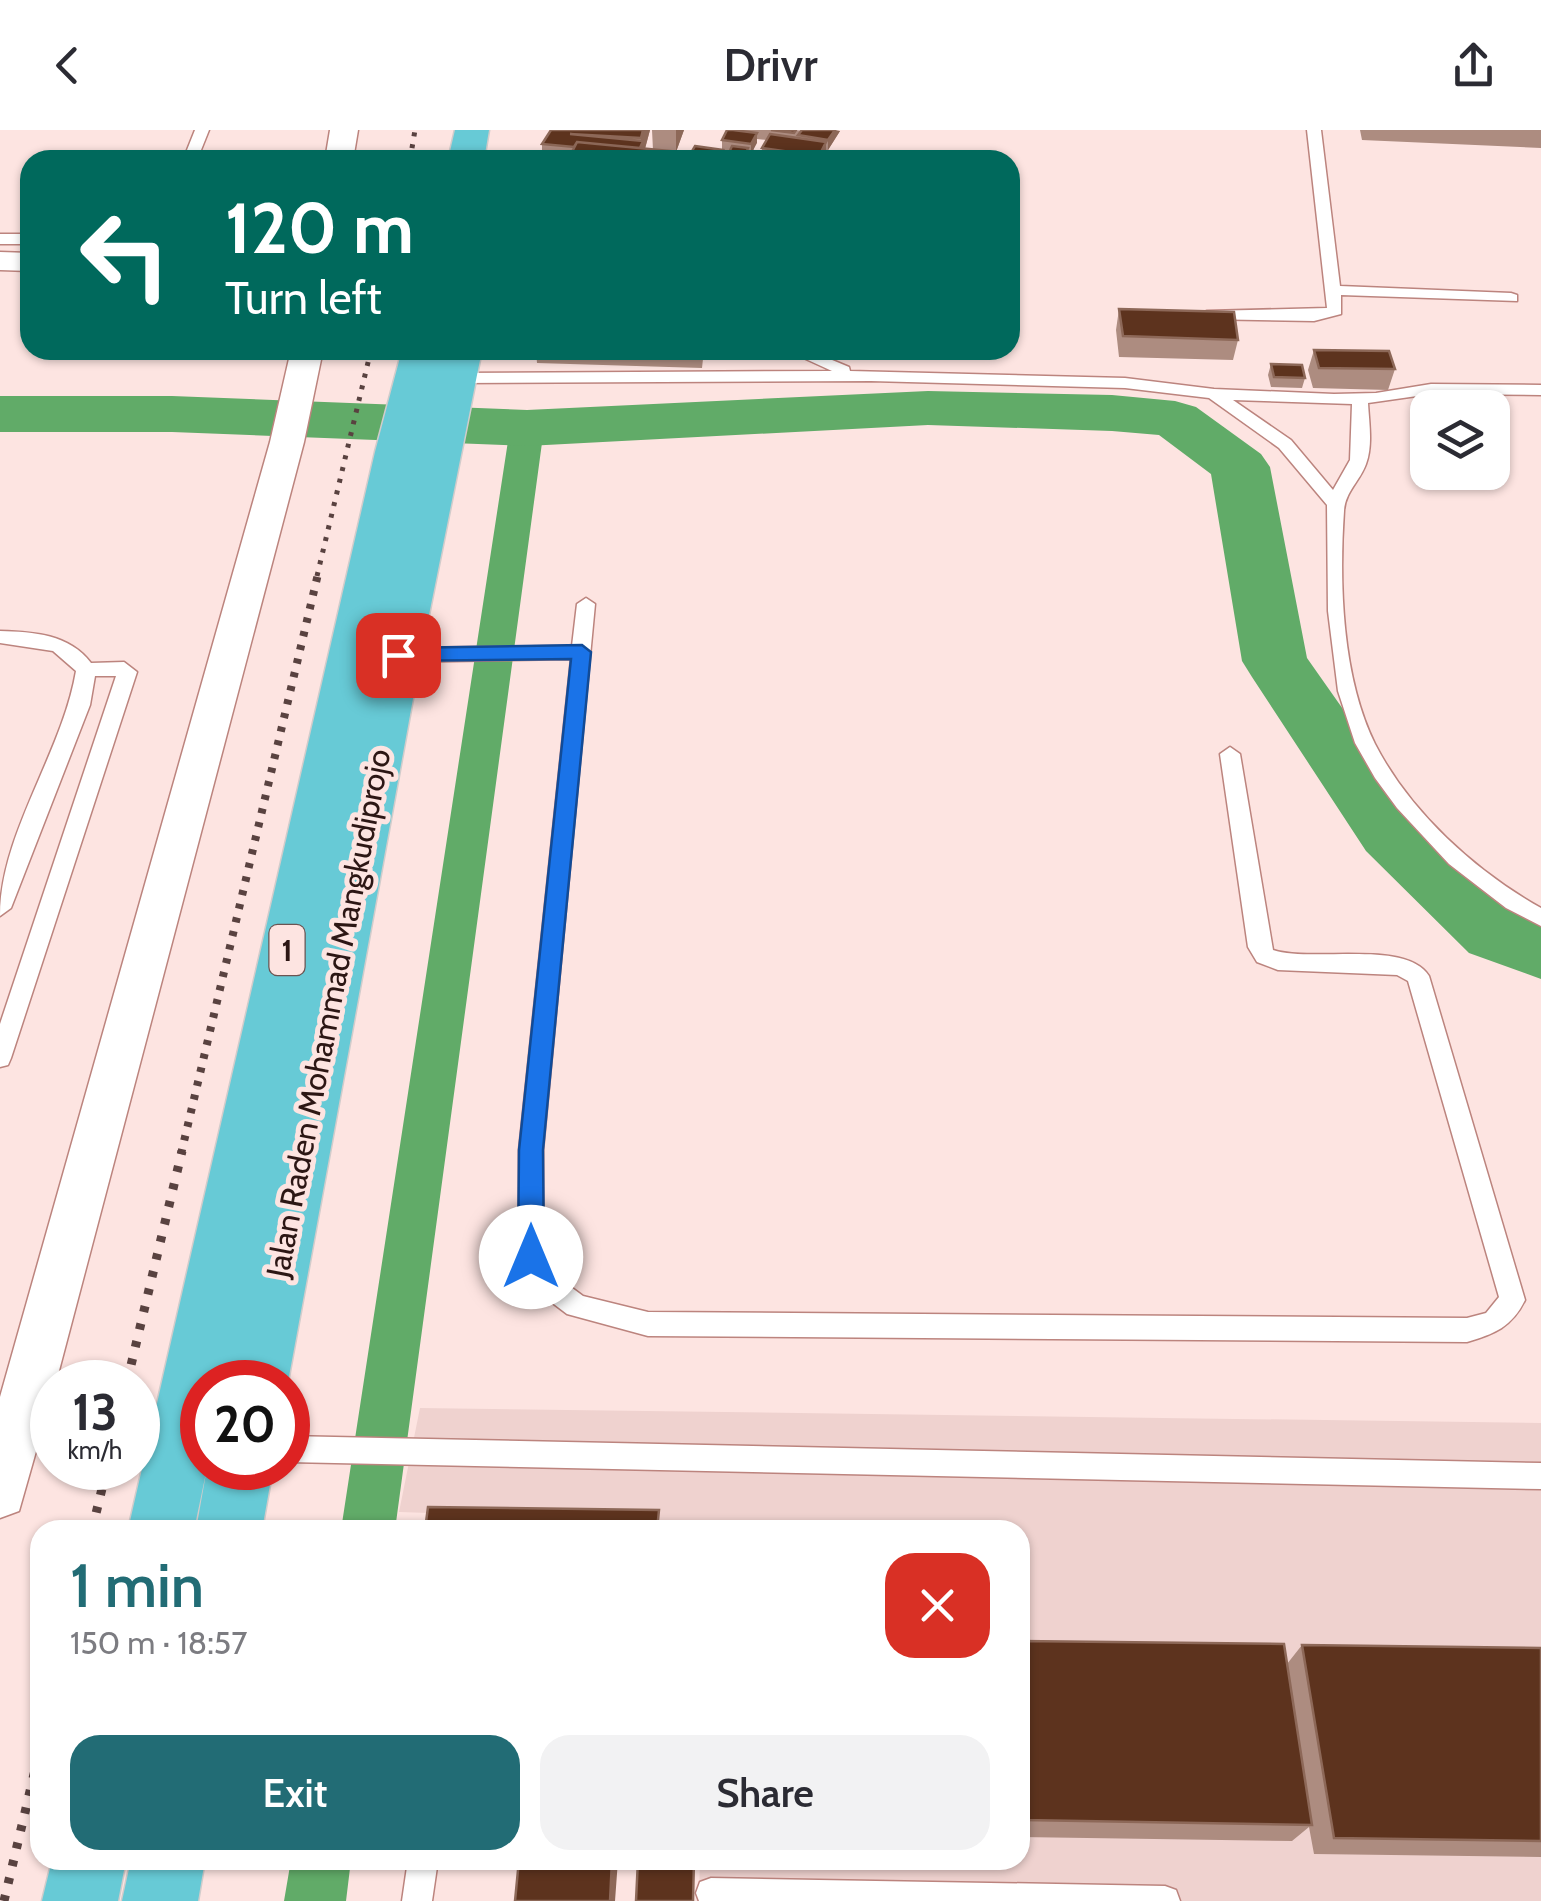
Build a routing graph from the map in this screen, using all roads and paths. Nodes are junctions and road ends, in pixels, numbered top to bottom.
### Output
1 (1314, 130) edge
2 (1334, 290) junction
3 (1511, 298) dead end
4 (1186, 316) edge
5 (305, 360) edge
6 (420, 360) edge
7 (817, 360) edge
8 (458, 373) edge
9 (871, 376) junction
10 (1541, 390) edge
11 (1214, 394) junction
12 (1360, 399) junction
13 (418, 451) junction
14 (1334, 502) junction
15 (586, 604) dead end
16 (0, 637) edge
17 (582, 652) junction
18 (420, 655) junction
19 (86, 670) junction
20 (1230, 754) dead end
21 (52, 772) junction
22 (94, 773) junction
23 (0, 908) edge
24 (1541, 918) edge
25 (0, 1058) edge
26 (211, 1360) edge
27 (261, 1360) edge
28 (310, 1450) edge
29 (1541, 1476) edge
30 (180, 1477) edge
31 (236, 1490) edge
32 (0, 1492) edge
33 (165, 1520) edge
34 (231, 1520) edge
35 (87, 1870) edge
36 (166, 1870) edge
37 (422, 1870) edge
38 (710, 1893) dead end
39 (1085, 1900) edge
40 (80, 1901) edge
41 (160, 1901) edge
42 (417, 1901) edge
43 (1165, 1901) edge

1 - 2 lane
2 - 3 lane
2 - 4 lane
5 - 32 street
6 - 13 highway, Jalan Raden Mohammad Mangkudiprojo / 1
7 - 9 lane
8 - 9 lane
8 - 13 highway, Jalan Raden Mohammad Mangkudiprojo / 1
9 - 11 lane
10 - 12 lane
11 - 12 lane
11 - 14 lane
12 - 14 lane
13 - 18 highway, Jalan Raden Mohammad Mangkudiprojo / 1
13 - 26 highway, Jalan Raden Mohammad Mangkudiprojo / 1
14 - 24 lane
15 - 17 lane
16 - 19 lane
17 - 18 lane
17 - 20 lane
18 - 27 highway, Jalan Raden Mohammad Mangkudiprojo / 1
19 - 21 lane
19 - 22 lane
21 - 22 lane
21 - 23 lane
22 - 25 lane
28 - 29 lane
30 - 33 highway, Jalan Raden Mohammad Mangkudiprojo / 1
31 - 34 highway
35 - 40 highway
36 - 41 highway
37 - 42 lane
38 - 39 lane
39 - 43 lane

